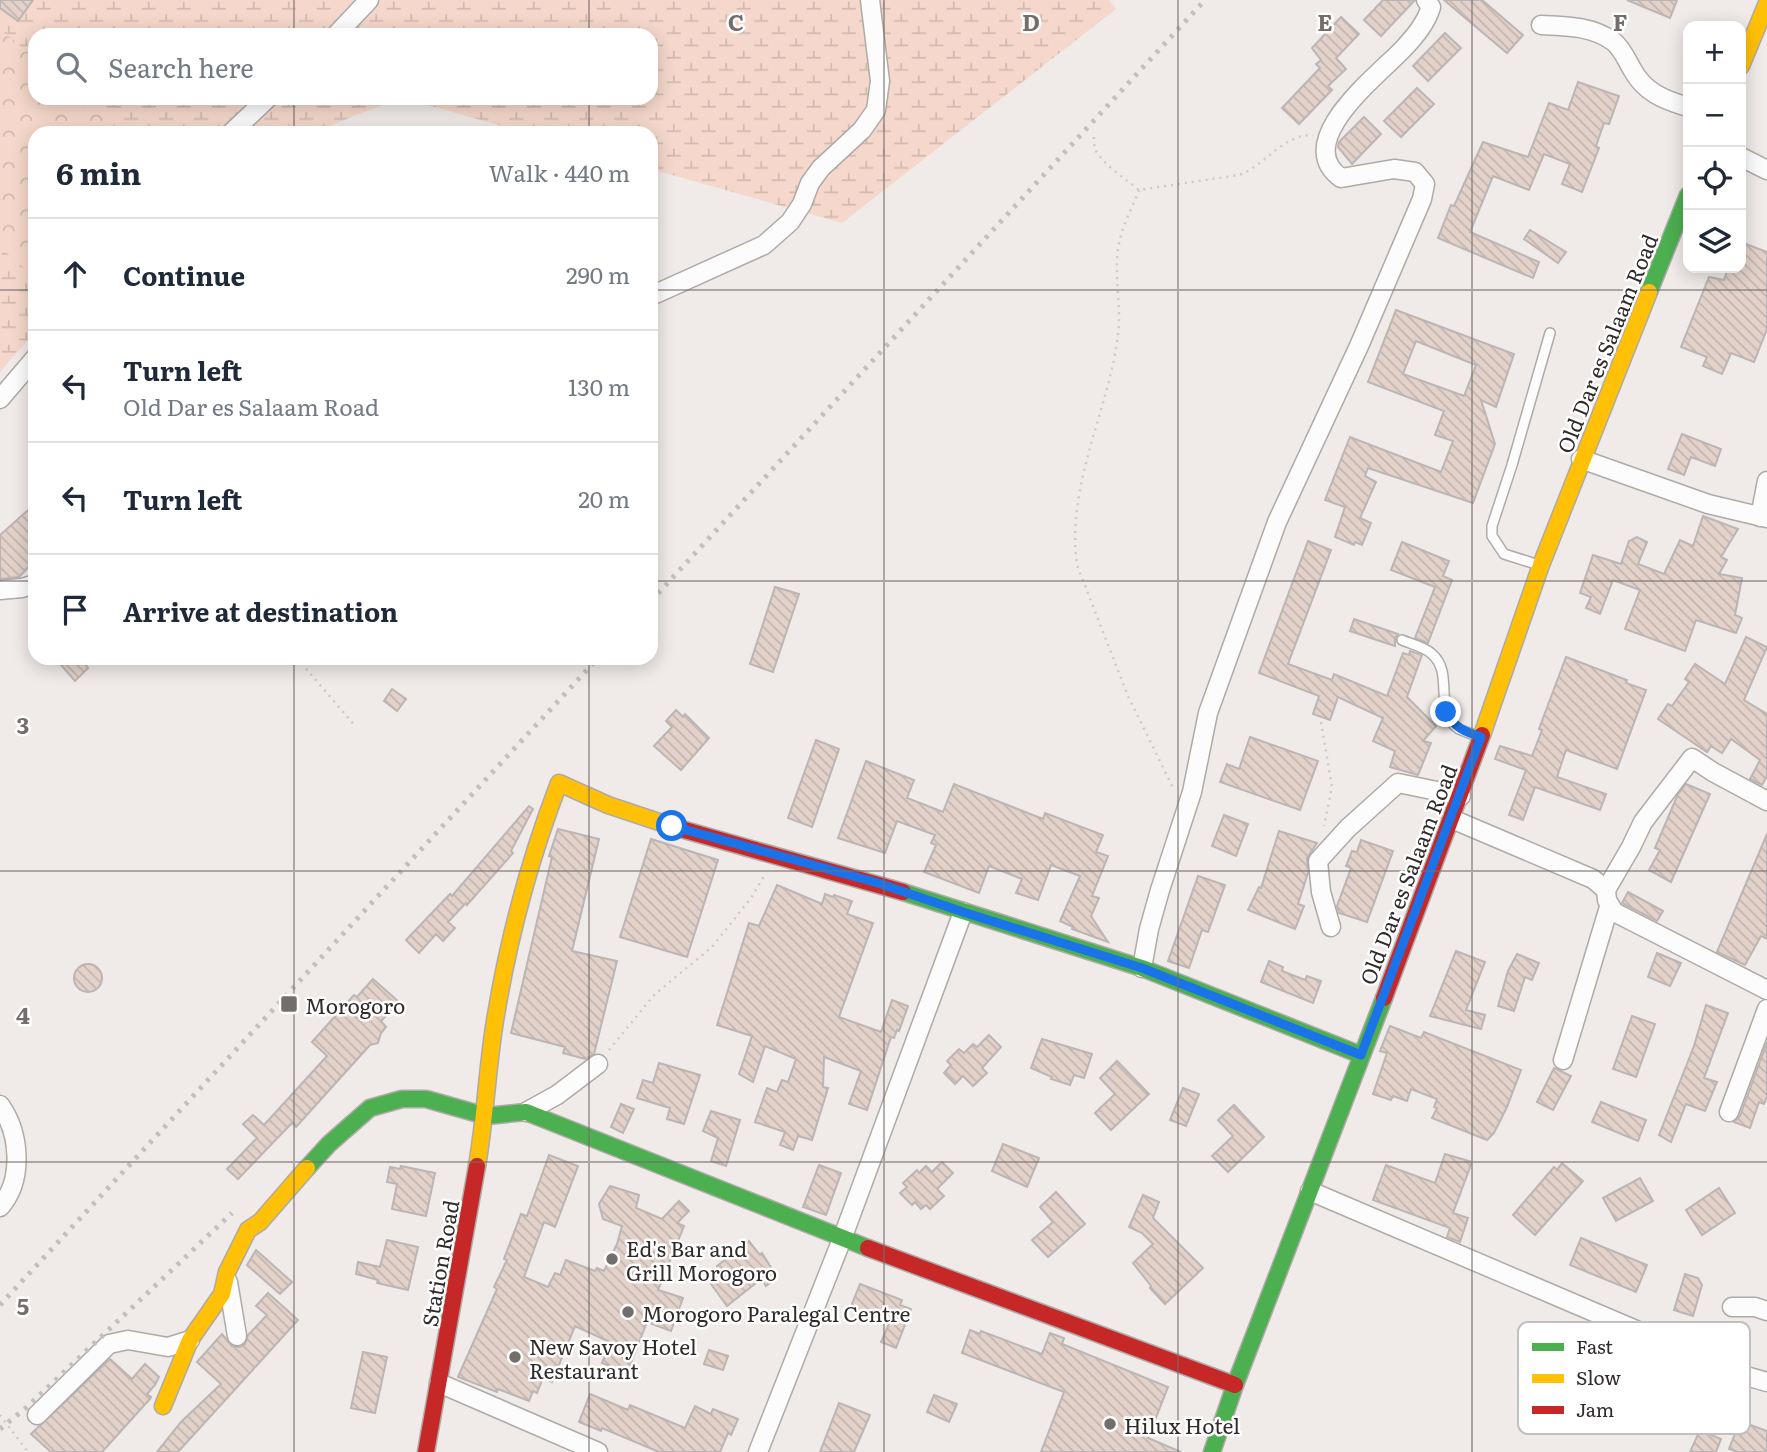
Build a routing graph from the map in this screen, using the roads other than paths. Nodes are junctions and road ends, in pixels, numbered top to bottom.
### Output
1 (369, 0) edge
2 (870, 0) edge
3 (1426, 0) edge
4 (1767, 3) edge
5 (1541, 25) dead end
6 (343, 28) edge
7 (1746, 54) edge
8 (261, 105) edge
9 (1683, 106) edge
10 (238, 126) edge
11 (1746, 160) edge
12 (1767, 170) edge
13 (1683, 207) edge
14 (658, 293) edge
15 (1550, 332) dead end
16 (28, 366) edge
17 (0, 399) edge
18 (1581, 459) junction
19 (1767, 481) edge
20 (1764, 518) edge
21 (1541, 565) junction
22 (28, 586) edge
23 (0, 590) edge
24 (1402, 640) dead end
25 (1481, 737) junction
26 (1461, 796) junction
27 (1767, 801) edge
28 (1452, 819) junction
29 (1608, 898) junction
30 (963, 912) junction
31 (1331, 927) dead end
32 (1142, 968) junction
33 (1767, 989) edge
34 (1767, 1009) edge
35 (1361, 1055) junction
36 (1563, 1060) dead end
37 (598, 1064) road end
38 (0, 1105) edge
39 (526, 1112) junction
40 (1728, 1112) dead end
41 (486, 1116) junction
42 (1310, 1191) junction
43 (0, 1207) edge
44 (842, 1239) junction
45 (227, 1272) junction
46 (1732, 1307) dead end
47 (1767, 1311) edge
48 (1617, 1322) edge
49 (237, 1336) dead end
50 (190, 1340) junction
51 (1750, 1377) edge
52 (1767, 1382) edge
53 (439, 1384) junction
54 (1235, 1385) junction
55 (163, 1406) dead end
56 (37, 1415) dead end
57 (426, 1452) edge
58 (598, 1452) edge
59 (758, 1452) edge
60 (1212, 1452) edge

1 - 6 street
2 - 14 street
3 - 32 street
4 - 7 street
5 - 9 street
8 - 10 street
11 - 12 street
13 - 18 street, Old Dar es Salaam Road
15 - 21 lane
16 - 17 street
18 - 20 street
18 - 21 street, Old Dar es Salaam Road
19 - 20 street
21 - 25 street, Old Dar es Salaam Road
22 - 23 street
24 - 25 lane
25 - 26 street, Old Dar es Salaam Road
26 - 28 street, Old Dar es Salaam Road
26 - 31 street
27 - 29 street
28 - 29 street
28 - 35 street, Old Dar es Salaam Road
29 - 33 street
29 - 36 street
30 - 32 street
30 - 41 street, Station Road
30 - 44 street
32 - 35 street
34 - 40 street
35 - 42 street, Old Dar es Salaam Road
37 - 39 street
38 - 43 street
39 - 41 street
39 - 44 street
41 - 45 street
41 - 53 street, Station Road
42 - 48 street
42 - 54 street, Old Dar es Salaam Road
44 - 54 street
44 - 59 street
45 - 49 street
45 - 50 street
46 - 47 street
50 - 55 street
50 - 56 street
51 - 52 street
53 - 57 street, Station Road
53 - 58 street
54 - 60 street, Old Dar es Salaam Road

